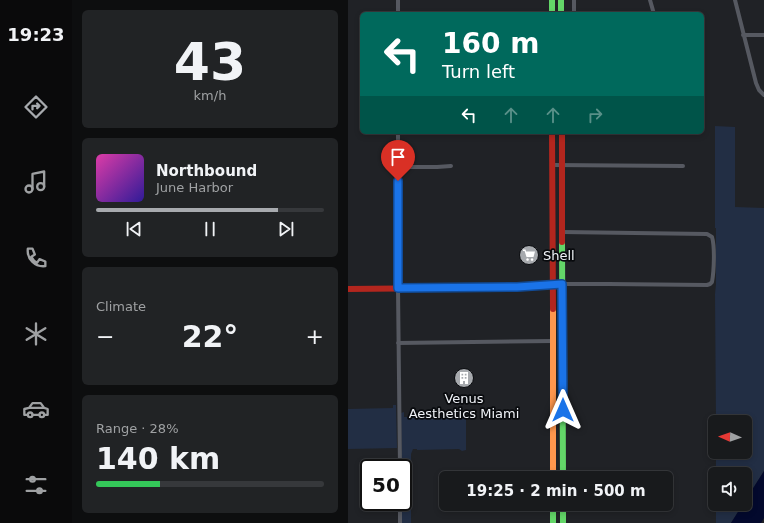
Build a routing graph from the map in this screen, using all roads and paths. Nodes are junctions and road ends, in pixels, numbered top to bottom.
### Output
1 (398, 0) edge
2 (552, 0) edge
3 (561, 0) edge
4 (574, 0) edge
5 (650, 0) edge
6 (735, 0) edge
7 (398, 12) edge
8 (552, 12) edge
9 (561, 12) edge
10 (574, 12) edge
11 (653, 12) edge
12 (744, 35) junction
13 (764, 35) edge
14 (763, 94) edge
15 (398, 134) edge
16 (552, 134) edge
17 (562, 134) edge
18 (552, 165) junction
19 (451, 166) dead end
20 (562, 166) junction
21 (683, 166) dead end
22 (398, 167) junction
23 (562, 232) junction
24 (562, 284) junction
25 (552, 285) junction
26 (348, 288) edge
27 (398, 288) junction
28 (553, 341) junction
29 (398, 343) junction
30 (553, 421) junction
31 (563, 438) junction
32 (400, 459) edge
33 (553, 471) edge
34 (563, 471) edge
35 (400, 511) edge
36 (553, 521) edge
37 (563, 521) edge
38 (400, 523) edge

1 - 7 street
2 - 8 main road
3 - 9 main road
4 - 10 street
5 - 11 street
6 - 12 street
12 - 13 street
12 - 14 street
15 - 22 street
16 - 18 main road
17 - 20 main road
18 - 20 street
18 - 25 main road
19 - 22 street
20 - 21 street
20 - 23 main road
22 - 27 street
23 - 24 main road
23 - 24 street
24 - 25 main road
24 - 31 main road
25 - 27 main road
25 - 28 main road
26 - 27 main road
27 - 29 street
28 - 29 street
28 - 30 main road
29 - 32 street
30 - 31 main road
30 - 33 main road
31 - 34 main road
35 - 38 street
36 - 37 main road

